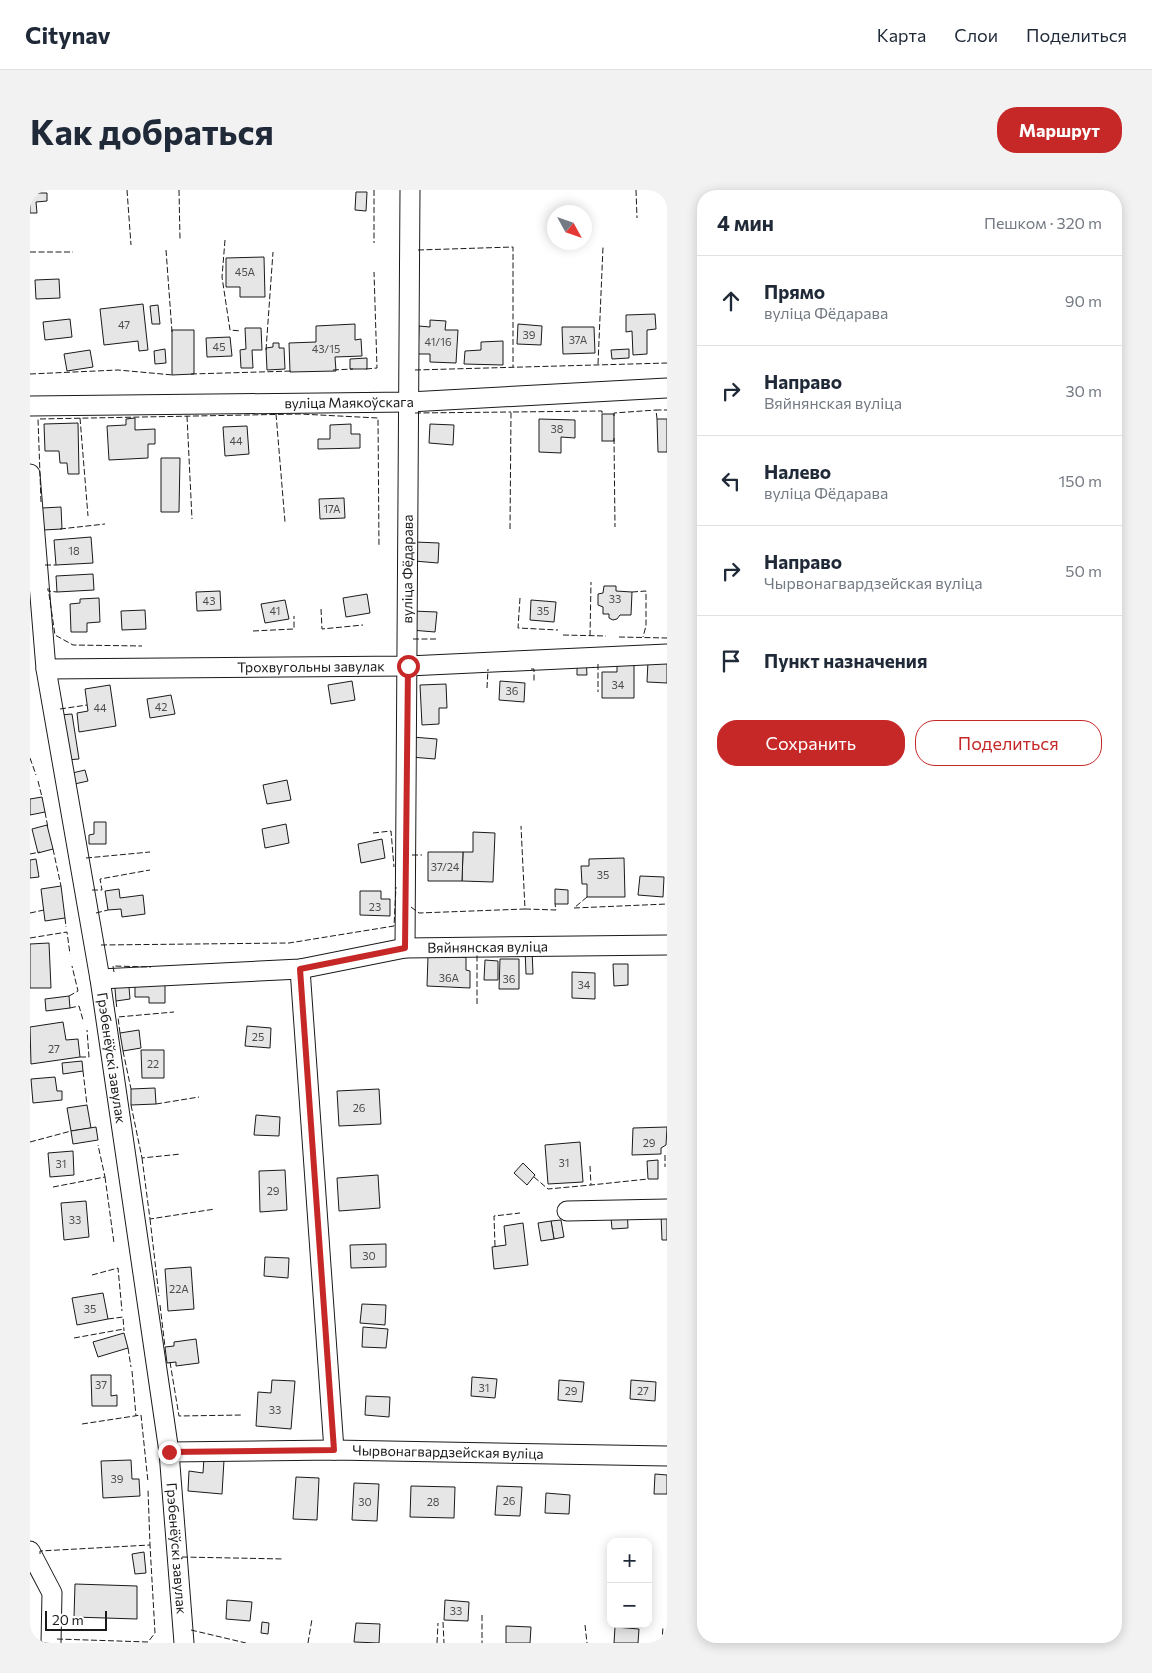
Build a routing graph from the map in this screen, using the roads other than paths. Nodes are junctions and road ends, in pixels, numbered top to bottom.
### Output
1 (410, 190) edge
2 (667, 388) edge
3 (409, 402) junction
4 (30, 406) edge
5 (30, 474) edge
6 (667, 654) edge
7 (408, 666) junction
8 (46, 669) junction
9 (667, 944) edge
10 (405, 948) junction
11 (300, 969) junction
12 (100, 979) junction
13 (667, 1209) edge
14 (567, 1211) dead end
15 (334, 1450) junction
16 (169, 1452) junction
17 (667, 1456) edge
18 (30, 1551) edge
19 (51, 1643) edge
20 (184, 1643) edge

1 - 3 street, вуліца Фёдарава
2 - 3 street, вуліца Маякоўскага
3 - 4 street, вуліца Маякоўскага
3 - 7 street, вуліца Фёдарава
5 - 8 street, Грэбенёўскі завулак
6 - 7 street, Трохвугольны завулак
7 - 8 street, Трохвугольны завулак
7 - 10 street, вуліца Фёдарава
8 - 12 street, Грэбенёўскі завулак
9 - 10 street, Вяйнянская вуліца
10 - 11 street, Вяйнянская вуліца
11 - 12 street, Вяйнянская вуліца
11 - 15 street
12 - 16 street, Грэбенёўскі завулак
13 - 14 street
15 - 16 street, Чырвонагвардзейская вуліца
15 - 17 street, Чырвонагвардзейская вуліца
16 - 20 street, Грэбенёўскі завулак
18 - 19 street

